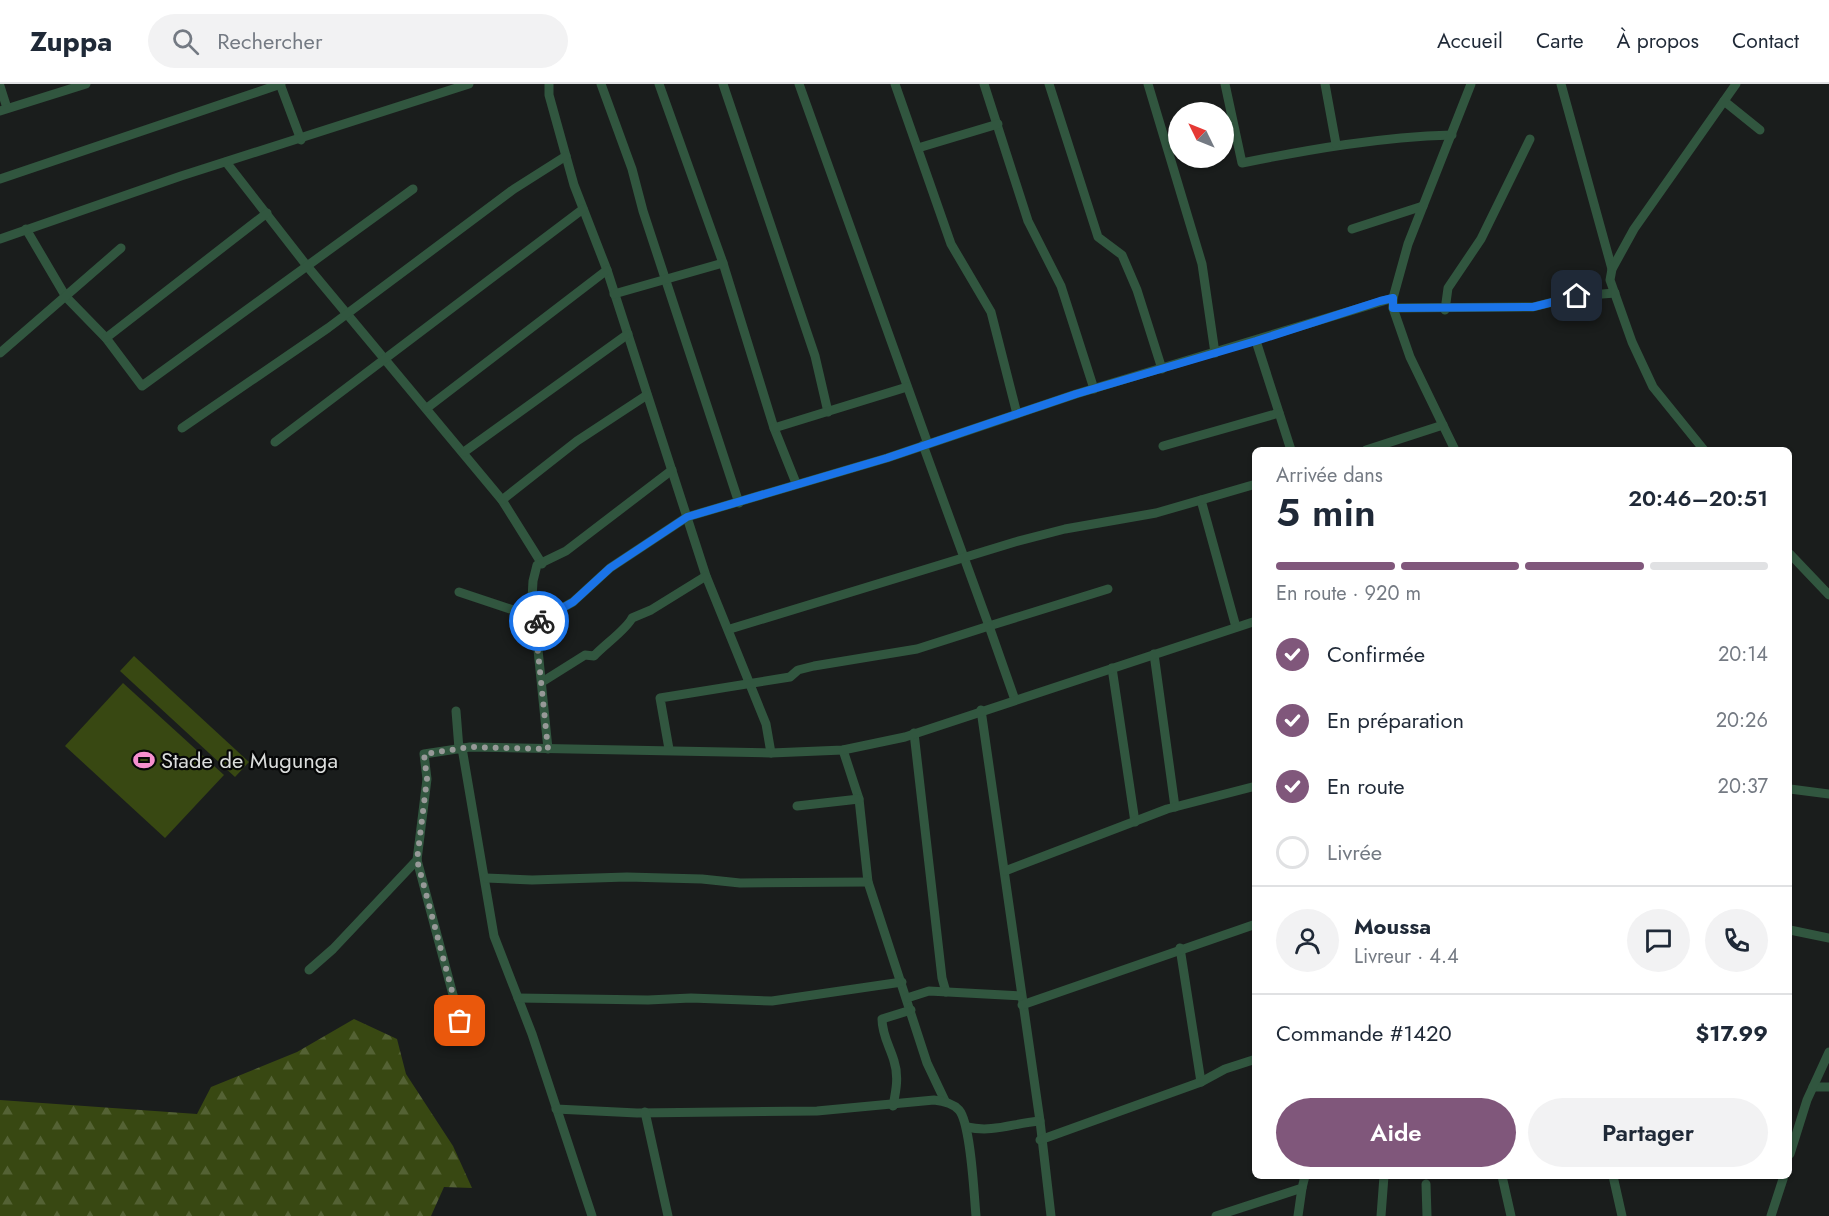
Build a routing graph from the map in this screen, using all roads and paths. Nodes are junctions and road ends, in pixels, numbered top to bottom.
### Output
1 (84, 84) edge
2 (280, 84) edge
3 (469, 84) edge
4 (549, 84) edge
5 (601, 84) edge
6 (659, 84) edge
7 (723, 84) edge
8 (799, 84) edge
9 (895, 84) edge
10 (984, 84) edge
11 (1049, 84) edge
12 (1148, 84) edge
13 (1225, 84) edge
14 (1325, 84) edge
15 (1471, 84) edge
16 (1561, 84) edge
17 (1736, 84) edge
18 (0, 86) edge
19 (1724, 101) junction
20 (3, 109) edge
21 (998, 124) junction
22 (1760, 130) dead end
23 (1452, 135) junction
24 (301, 140) junction
25 (1530, 140) dead end
26 (1336, 144) junction
27 (918, 148) junction
28 (566, 156) junction
29 (226, 162) junction
30 (0, 179) edge
31 (413, 189) dead end
32 (1423, 206) junction
33 (584, 209) junction
34 (267, 213) junction
35 (26, 229) junction
36 (1352, 229) dead end
37 (0, 239) edge
38 (121, 248) dead end
39 (723, 264) junction
40 (307, 266) junction
41 (1612, 269) junction
42 (607, 270) junction
43 (667, 279) junction
44 (1615, 293) junction
45 (614, 294) junction
46 (66, 297) junction
47 (1393, 303) junction
48 (1445, 310) junction
49 (347, 313) junction
50 (628, 334) junction
51 (106, 338) junction
52 (1256, 341) junction
53 (0, 353) edge
54 (1215, 353) junction
55 (383, 359) junction
56 (1162, 369) junction
57 (907, 387) junction
58 (1094, 389) junction
59 (647, 395) junction
60 (427, 408) junction
61 (828, 412) junction
62 (1279, 413) junction
63 (1017, 414) junction
64 (1443, 425) junction
65 (182, 428) dead end
66 (774, 428) junction
67 (275, 441) dead end
68 (926, 445) junction
69 (1163, 446) dead end
70 (1290, 447) edge
71 (1375, 447) edge
72 (1454, 447) edge
73 (1702, 447) edge
74 (464, 452) junction
75 (672, 470) junction
76 (796, 483) junction
77 (1252, 485) edge
78 (502, 500) junction
79 (1201, 500) junction
80 (739, 503) junction
81 (687, 517) junction
82 (1792, 556) edge
83 (964, 557) junction
84 (542, 564) junction
85 (706, 576) junction
86 (1108, 589) dead end
87 (459, 592) dead end
88 (1829, 595) edge
89 (533, 619) junction
90 (1252, 622) edge
91 (989, 626) junction
92 (1236, 627) junction
93 (730, 629) junction
94 (1154, 654) junction
95 (1112, 668) junction
96 (542, 682) junction
97 (750, 684) junction
98 (1015, 700) junction
99 (981, 710) junction
100 (456, 711) dead end
101 (914, 733) junction
102 (461, 748) junction
103 (548, 749) junction
104 (669, 749) junction
105 (843, 750) junction
106 (771, 753) junction
107 (1252, 787) edge
108 (1792, 789) edge
109 (1829, 794) edge
110 (859, 799) junction
111 (797, 806) dead end
112 (1175, 807) junction
113 (1135, 822) junction
114 (417, 860) junction
115 (1005, 871) junction
116 (486, 878) junction
117 (868, 882) junction
118 (1252, 925) edge
119 (1792, 930) edge
120 (1829, 938) edge
121 (1180, 948) junction
122 (309, 970) dead end
123 (902, 982) junction
124 (946, 992) junction
125 (518, 998) junction
126 (907, 998) junction
127 (1022, 1000) junction
128 (911, 1010) junction
129 (460, 1021) dead end
130 (1829, 1052) edge
131 (1252, 1060) edge
132 (1201, 1082) junction
133 (1813, 1087) junction
134 (1829, 1088) edge
135 (945, 1101) junction
136 (893, 1106) junction
137 (556, 1109) junction
138 (645, 1112) junction
139 (1040, 1121) junction
140 (967, 1127) junction
141 (1040, 1140) junction
142 (1792, 1149) edge
143 (1304, 1179) edge
144 (1384, 1179) edge
145 (1503, 1179) edge
146 (1614, 1179) edge
147 (1783, 1179) edge
148 (1426, 1184) dead end
149 (1302, 1188) junction
150 (592, 1216) edge
151 (668, 1216) edge
152 (976, 1216) edge
153 (1051, 1216) edge
154 (1216, 1216) edge
155 (1298, 1216) edge
156 (1382, 1216) edge
157 (1427, 1216) edge
158 (1511, 1216) edge
159 (1622, 1216) edge
160 (1771, 1216) edge

1 - 20 street
2 - 24 street
2 - 30 street
3 - 24 street
4 - 28 street
5 - 43 street
6 - 39 street
7 - 61 street
8 - 57 street
9 - 27 street
10 - 21 street
11 - 56 street
12 - 54 street
13 - 26 street
14 - 26 street
15 - 23 street
16 - 41 street
17 - 19 street
18 - 20 street
19 - 22 street
19 - 41 street
21 - 27 street
21 - 58 street
23 - 26 street
23 - 32 street
24 - 29 street
25 - 48 street
27 - 63 street
28 - 33 street
28 - 49 street
29 - 34 street
29 - 35 street
31 - 40 street
32 - 36 street
32 - 47 street
33 - 42 street
33 - 55 street
34 - 40 street
34 - 51 street
35 - 37 street
35 - 46 street
38 - 46 street
39 - 43 street
39 - 66 street
40 - 49 street
40 - 51 street
41 - 44 street
42 - 45 street
42 - 60 street
43 - 45 street
43 - 80 street
44 - 48 street
44 - 73 street
45 - 50 street
46 - 51 street
46 - 53 street
47 - 48 street
47 - 52 street
47 - 64 street
49 - 55 street
49 - 65 street
50 - 59 street
50 - 74 street
52 - 54 street
52 - 62 street
54 - 56 street
55 - 60 street
55 - 67 street
56 - 58 street
57 - 61 street
57 - 68 street
58 - 63 street
59 - 75 street
59 - 78 street
60 - 74 street
61 - 66 street
62 - 69 street
62 - 70 street
63 - 68 street
64 - 71 street
64 - 72 street
66 - 76 street
68 - 76 street
68 - 83 street
74 - 78 street
75 - 81 street
75 - 84 street
76 - 80 street
77 - 79 street
78 - 84 street
79 - 83 street
79 - 92 street
80 - 81 street
81 - 85 street
81 - 89 street
82 - 88 street
83 - 91 street
83 - 93 street
84 - 89 street
85 - 93 street
85 - 96 street
86 - 91 street
87 - 89 street
89 - 96 street
90 - 92 street
91 - 97 street
91 - 98 street
92 - 94 street
93 - 97 street
94 - 95 street
94 - 112 street
95 - 98 street
95 - 113 street
96 - 103 street
97 - 104 street
97 - 106 street
98 - 99 street
99 - 101 street
99 - 115 street
100 - 102 street
101 - 105 street
101 - 124 street
102 - 103 street
102 - 114 street
102 - 116 street
103 - 104 street
104 - 106 street
105 - 106 street
105 - 110 street
107 - 112 street
108 - 109 street
110 - 111 street
110 - 117 street
112 - 113 street
113 - 115 street
114 - 122 street
114 - 129 street
115 - 127 street
116 - 117 street
116 - 125 street
117 - 123 street
118 - 121 street
119 - 120 street
121 - 127 street
121 - 132 street
123 - 125 street
123 - 126 street
124 - 126 street
124 - 127 street
125 - 137 street
126 - 128 street
127 - 139 street
128 - 135 street
128 - 136 street
130 - 133 street
131 - 132 street
132 - 141 street
133 - 134 street
133 - 142 street
135 - 136 street
135 - 140 street
136 - 138 street
137 - 138 street
137 - 150 street
138 - 151 street
139 - 140 street
139 - 141 street
140 - 152 street
141 - 153 street
143 - 149 street
144 - 156 street
145 - 158 street
146 - 159 street
147 - 160 street
148 - 157 street
149 - 154 street
149 - 155 street

